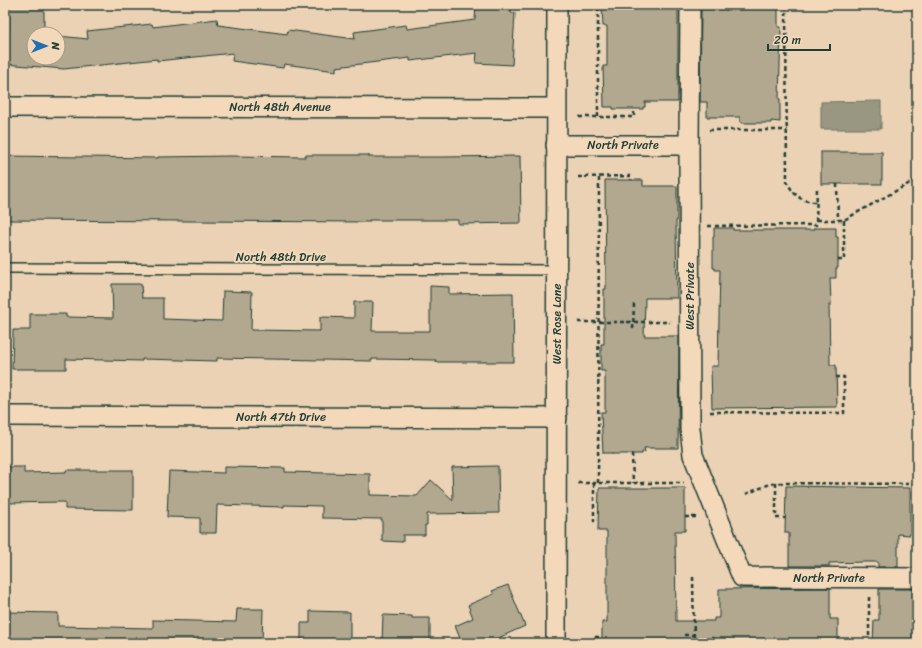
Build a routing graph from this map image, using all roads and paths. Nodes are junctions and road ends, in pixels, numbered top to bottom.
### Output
1 (557, 5) edge
2 (598, 5) edge
3 (690, 5) edge
4 (786, 5) edge
5 (5, 107) edge
6 (556, 108) junction
7 (634, 109) dead end
8 (579, 117) dead end
9 (598, 117) junction
10 (787, 130) junction
11 (689, 138) junction
12 (556, 145) junction
13 (599, 176) junction
14 (578, 177) dead end
15 (917, 179) edge
16 (631, 180) dead end
17 (837, 184) dead end
18 (817, 188) dead end
19 (817, 202) junction
20 (817, 220) junction
21 (838, 220) junction
22 (844, 220) junction
23 (690, 226) junction
24 (838, 260) dead end
25 (5, 268) edge
26 (556, 270) junction
27 (634, 304) dead end
28 (578, 322) dead end
29 (598, 322) junction
30 (634, 322) junction
31 (691, 322) junction
32 (633, 329) dead end
33 (836, 377) dead end
34 (690, 412) junction
35 (5, 416) edge
36 (557, 418) junction
37 (632, 454) dead end
38 (578, 483) dead end
39 (596, 483) junction
40 (633, 483) junction
41 (704, 483) junction
42 (776, 483) junction
43 (917, 484) edge
44 (746, 494) dead end
45 (917, 496) edge
46 (785, 518) dead end
47 (598, 521) dead end
48 (917, 546) edge
49 (693, 577) dead end
50 (742, 578) joint
51 (869, 578) junction
52 (917, 578) edge
53 (684, 635) dead end
54 (694, 635) junction
55 (602, 637) dead end
56 (713, 638) dead end
57 (556, 643) edge
58 (594, 643) edge
59 (694, 643) edge
60 (709, 643) edge
61 (869, 643) edge

1 - 6 street, West Rose Lane
2 - 9 path
3 - 11 street, West Private
4 - 10 path
5 - 6 street, North 48th Avenue
6 - 12 street, West Rose Lane
7 - 9 path
8 - 9 path
10 - 11 path
10 - 19 path
11 - 12 street, North Private
11 - 23 street, West Private
12 - 26 street, West Rose Lane
13 - 14 path
13 - 16 path
13 - 29 path
15 - 22 path
17 - 21 path
18 - 19 path
19 - 20 path
20 - 21 path
20 - 23 path
21 - 22 path
22 - 24 path
23 - 31 street, West Private
25 - 26 lane, North 48th Drive
26 - 36 street, West Rose Lane
27 - 30 path
28 - 29 path
29 - 30 path
29 - 39 path
30 - 31 path
30 - 32 path
31 - 34 street, West Private
33 - 34 path
34 - 41 street, West Private
35 - 36 street, North 47th Drive
36 - 57 street, West Rose Lane
37 - 40 path
38 - 39 path
39 - 40 path
39 - 47 path
40 - 41 path
41 - 50 street, West Private
42 - 43 path
42 - 44 path
42 - 46 path
45 - 48 path
49 - 54 path
50 - 51 street, North Private
51 - 52 street, North Private
51 - 61 path
53 - 54 path
54 - 59 path
55 - 58 path
56 - 60 path

